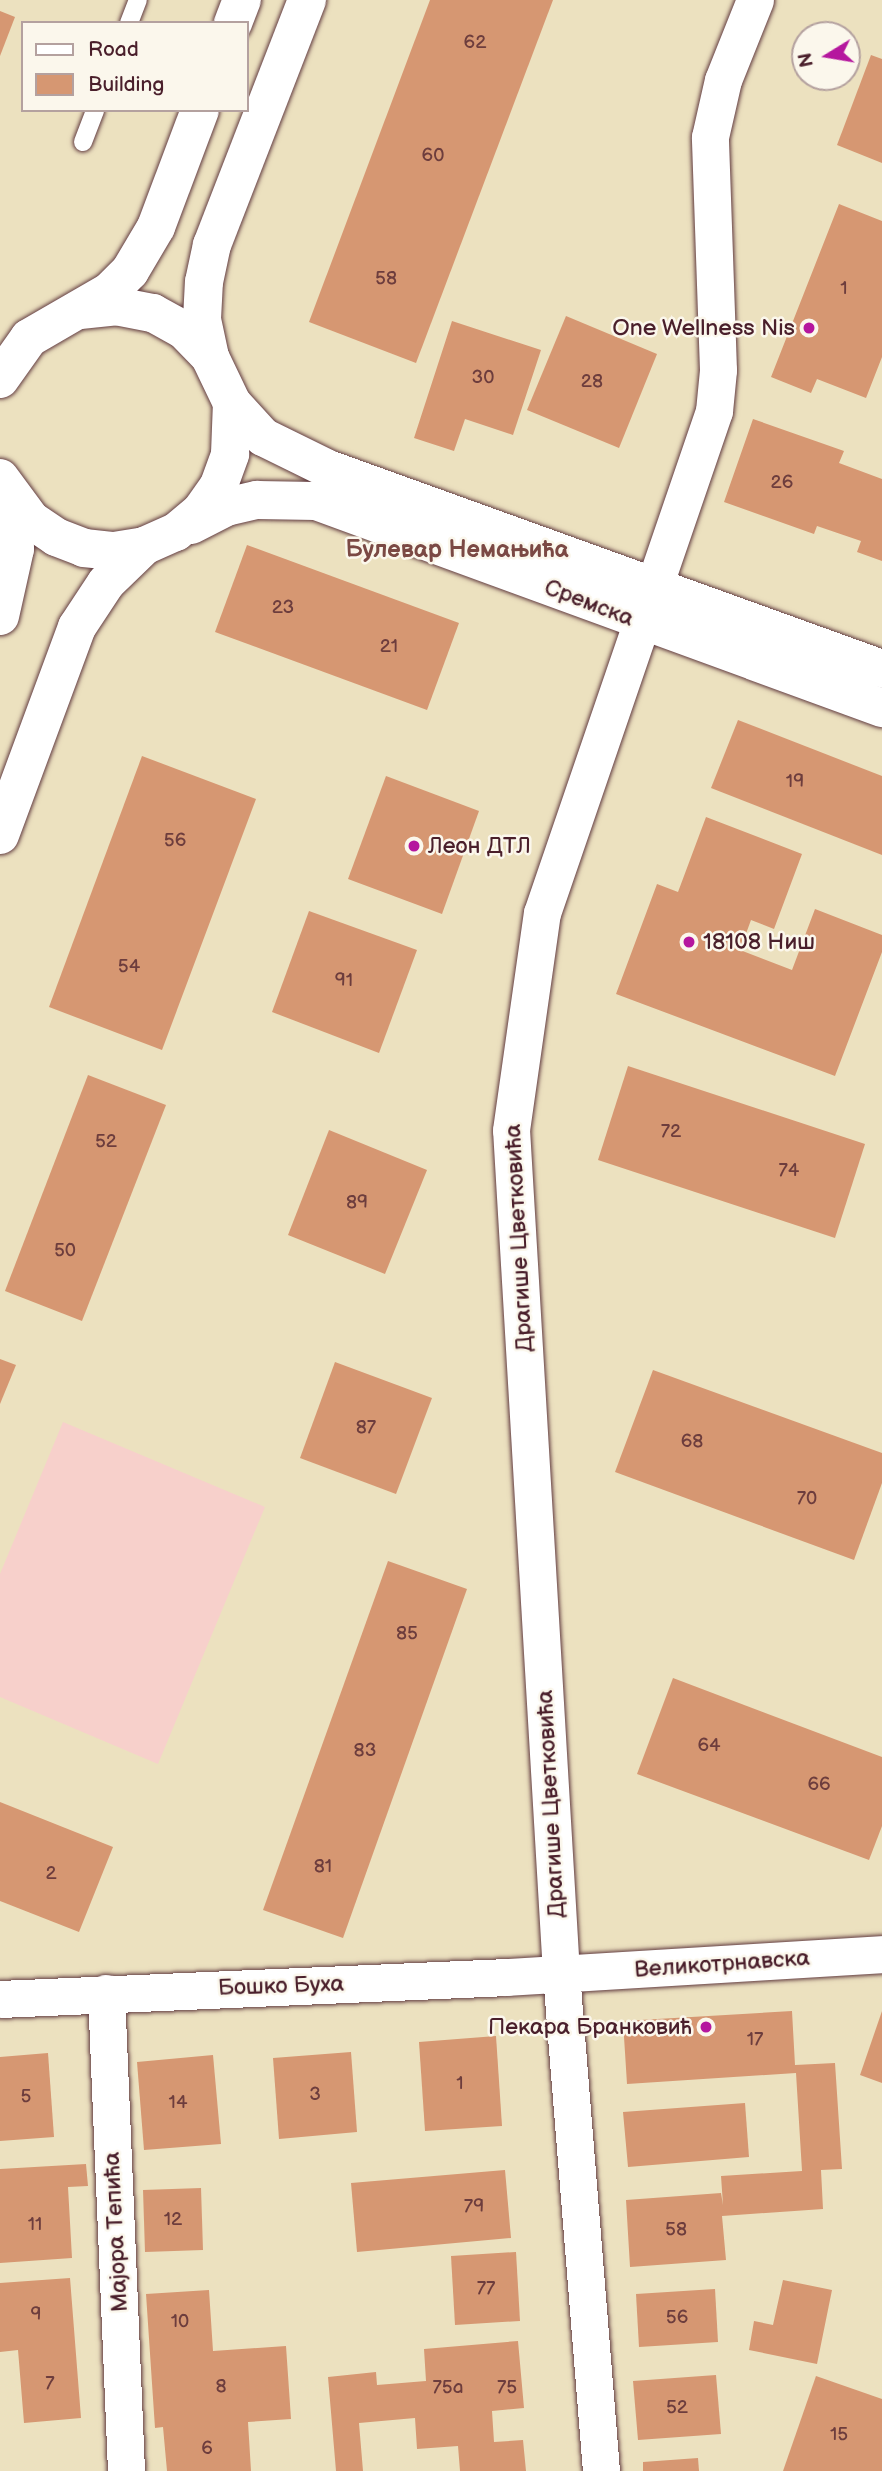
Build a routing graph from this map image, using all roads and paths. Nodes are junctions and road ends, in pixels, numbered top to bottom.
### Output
1 (138, 0) edge
2 (242, 0) edge
3 (307, 0) edge
4 (755, 0) edge
5 (130, 21) edge
6 (234, 21) edge
7 (94, 112) edge
8 (199, 112) edge
9 (83, 142) dead end
10 (66, 315) junction
11 (0, 326) edge
12 (210, 357) junction
13 (0, 379) edge
14 (232, 403) junction
15 (5, 488) edge
16 (160, 539) junction
17 (654, 587) junction
18 (0, 616) edge
19 (641, 624) junction
20 (882, 669) edge
21 (882, 709) edge
22 (0, 835) edge
23 (882, 1954) edge
24 (561, 1973) junction
25 (106, 1993) junction
26 (0, 2000) edge
27 (126, 2471) edge
28 (601, 2471) edge

1 - 5 lane
2 - 6 street
3 - 12 street
4 - 17 street, Драгише Цветковића
7 - 9 lane
8 - 10 street
10 - 11 street
10 - 12 street
10 - 13 street
12 - 14 street
14 - 16 street
14 - 17 street, Сремска
15 - 16 street
15 - 18 street
16 - 19 street, Сремска
16 - 22 street
17 - 19 street, Драгише Цветковића
17 - 20 street, Сремска
19 - 21 street, Сремска
19 - 24 street, Драгише Цветковића
23 - 24 street, Великотрнавска
24 - 25 street, Бошко Буха
24 - 28 street, Драгише Цветковића
25 - 26 street, Бошко Буха
25 - 27 street, Мајора Тепића

